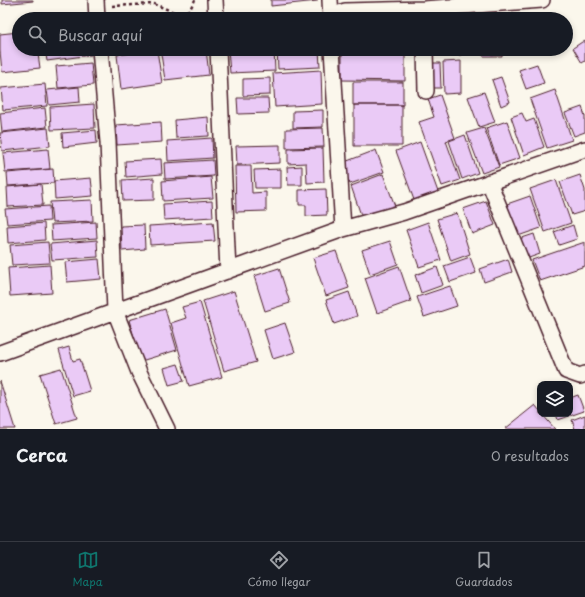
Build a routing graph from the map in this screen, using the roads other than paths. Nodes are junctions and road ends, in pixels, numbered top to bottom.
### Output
1 (215, 0) edge
2 (330, 0) edge
3 (542, 0) edge
4 (216, 12) edge
5 (331, 12) edge
6 (343, 12) edge
7 (371, 12) edge
8 (441, 12) edge
9 (101, 56) edge
10 (218, 56) edge
11 (332, 56) edge
12 (425, 56) edge
13 (426, 91) dead end
14 (585, 150) edge
15 (489, 182) junction
16 (342, 229) junction
17 (228, 271) junction
18 (115, 311) junction
19 (0, 353) edge
20 (583, 379) edge
21 (167, 429) edge

1 - 4 street
2 - 5 street
3 - 8 street
6 - 7 street
9 - 18 street
10 - 17 street
11 - 16 street
12 - 13 street
14 - 15 street
15 - 16 street
15 - 20 street
16 - 17 street
17 - 18 street
18 - 19 street
18 - 21 street

